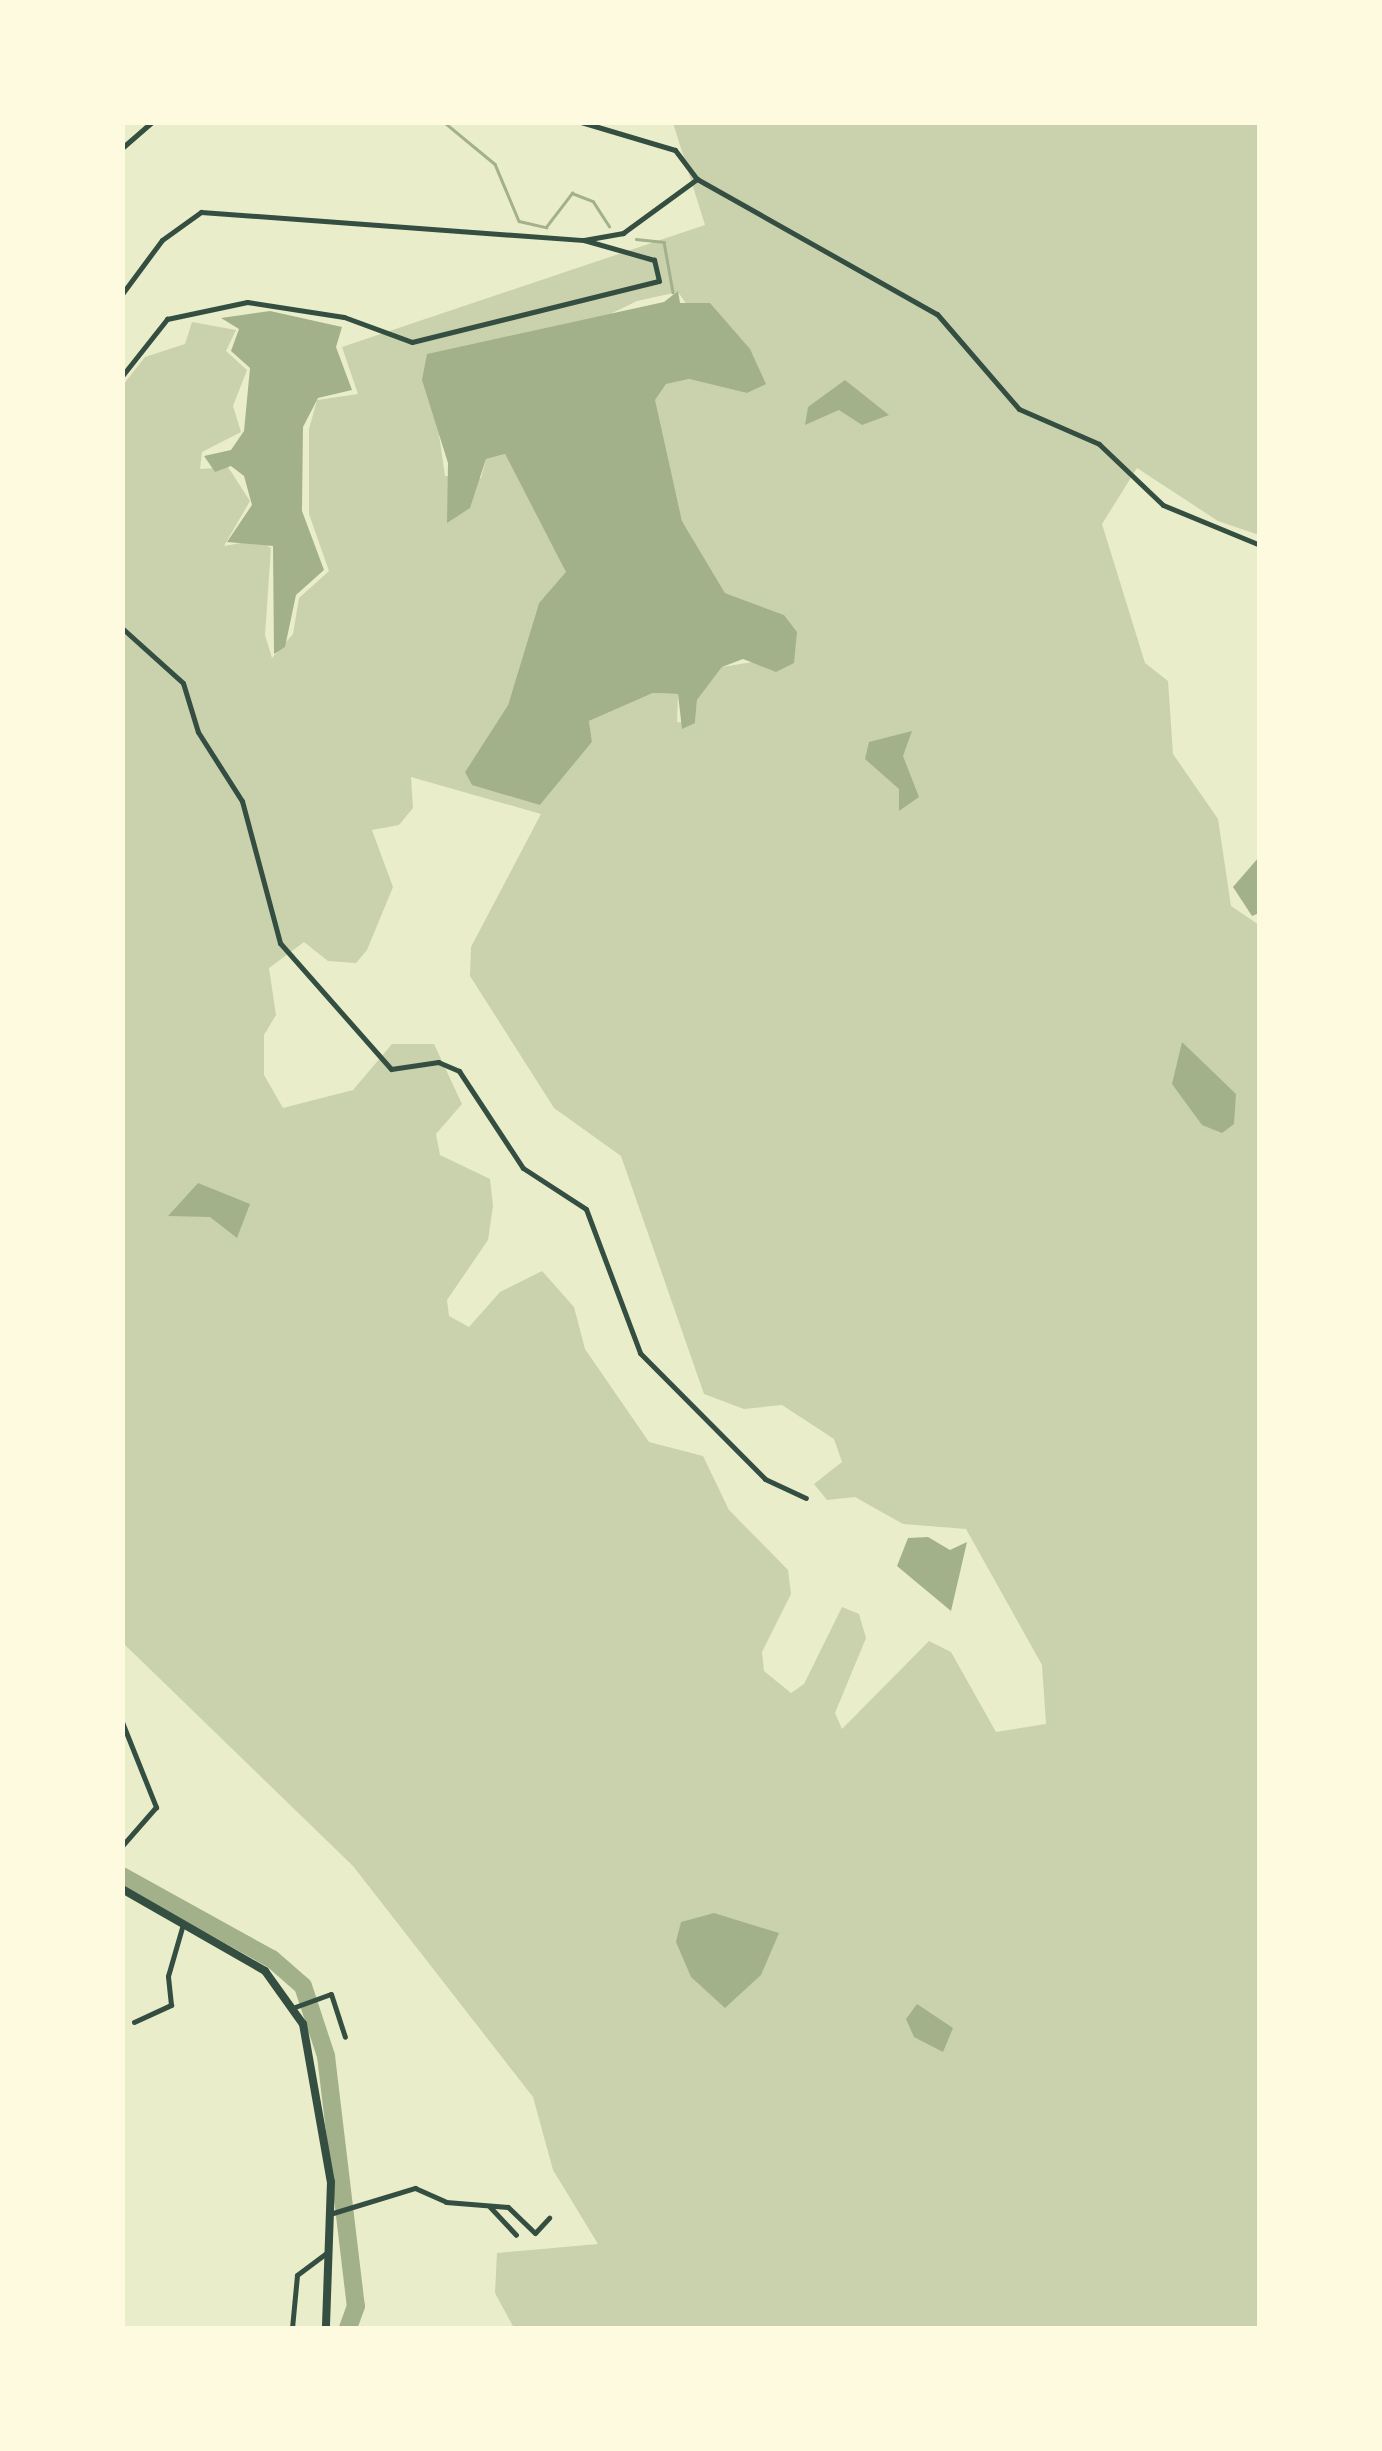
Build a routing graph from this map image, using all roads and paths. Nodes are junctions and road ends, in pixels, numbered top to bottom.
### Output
1 (152, 122) edge
2 (580, 122) edge
3 (122, 148) edge
4 (697, 178) junction
5 (584, 240) junction
6 (122, 294) edge
7 (122, 376) edge
8 (1260, 545) edge
9 (122, 628) edge
10 (806, 1498) dead end
11 (122, 1722) edge
12 (122, 1846) edge
13 (122, 1889) edge
14 (184, 1921) junction
15 (298, 2005) junction
16 (134, 2022) dead end
17 (345, 2037) dead end
18 (490, 2206) junction
19 (338, 2213) junction
20 (549, 2218) dead end
21 (516, 2236) dead end
22 (332, 2250) junction
23 (292, 2328) edge
24 (326, 2328) edge

1 - 3 street
2 - 4 street
4 - 5 street
4 - 8 street
5 - 6 street
5 - 7 street
9 - 10 street
11 - 12 street
13 - 14 main road
14 - 15 main road
14 - 16 street
15 - 17 street
15 - 19 main road
18 - 19 street
18 - 20 street
18 - 21 street
19 - 22 main road
22 - 23 street
22 - 24 main road

